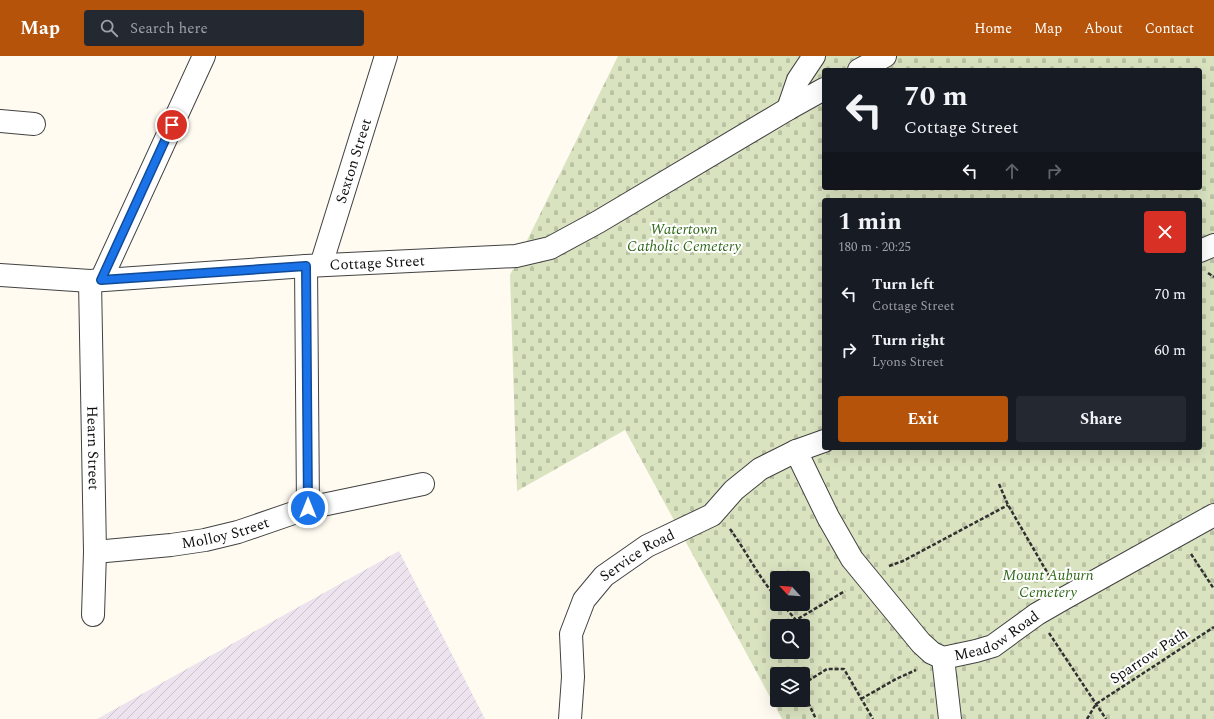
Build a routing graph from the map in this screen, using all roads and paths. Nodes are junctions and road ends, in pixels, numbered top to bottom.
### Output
1 (204, 56) edge
2 (386, 56) edge
3 (814, 56) edge
4 (885, 56) edge
5 (863, 68) edge
6 (822, 91) edge
7 (788, 109) junction
8 (0, 121) edge
9 (34, 124) dead end
10 (1214, 245) edge
11 (1202, 250) edge
12 (314, 265) junction
13 (0, 275) edge
14 (96, 281) junction
15 (822, 441) edge
16 (796, 451) junction
17 (423, 484) dead end
18 (999, 484) dead end
19 (1008, 505) junction
20 (308, 508) junction
21 (716, 510) junction
22 (1214, 515) edge
23 (1179, 535) junction
24 (95, 552) junction
25 (864, 575) junction
26 (770, 589) edge
27 (1214, 589) edge
28 (845, 591) dead end
29 (1063, 599) junction
30 (788, 611) edge
31 (1037, 614) junction
32 (93, 615) dead end
33 (1214, 627) edge
34 (943, 658) junction
35 (810, 680) edge
36 (861, 698) junction
37 (1096, 704) junction
38 (810, 707) edge
39 (570, 719) edge
40 (816, 719) edge
41 (873, 719) edge
42 (950, 719) edge
43 (1087, 719) edge
44 (1106, 719) edge

1 - 14 street
2 - 12 street, Sexton Street
3 - 7 street
4 - 5 street
6 - 7 street, Cottage Street
7 - 12 street, Cottage Street
8 - 9 street
10 - 11 street
12 - 14 street, Cottage Street
12 - 20 street, Sexton Street
13 - 14 street, Cottage Street
14 - 24 street, Hearn Street
15 - 16 street
16 - 21 street, Service Road
16 - 25 street, Meadow Road
17 - 20 street, Molloy Street
18 - 19 path
19 - 25 path
19 - 29 path
20 - 24 street, Molloy Street
21 - 26 path
21 - 39 street, Service Road
22 - 23 street, Meadow Road
23 - 27 path
23 - 29 street, Meadow Road
24 - 32 street, Hearn Street
25 - 34 street, Meadow Road
28 - 30 path
29 - 31 street, Meadow Road
31 - 34 street, Meadow Road
31 - 37 path
33 - 37 path, Sparrow Path
34 - 36 path
34 - 42 street
35 - 36 path
36 - 41 path
37 - 43 path, Sparrow Path
37 - 44 path
38 - 40 path

